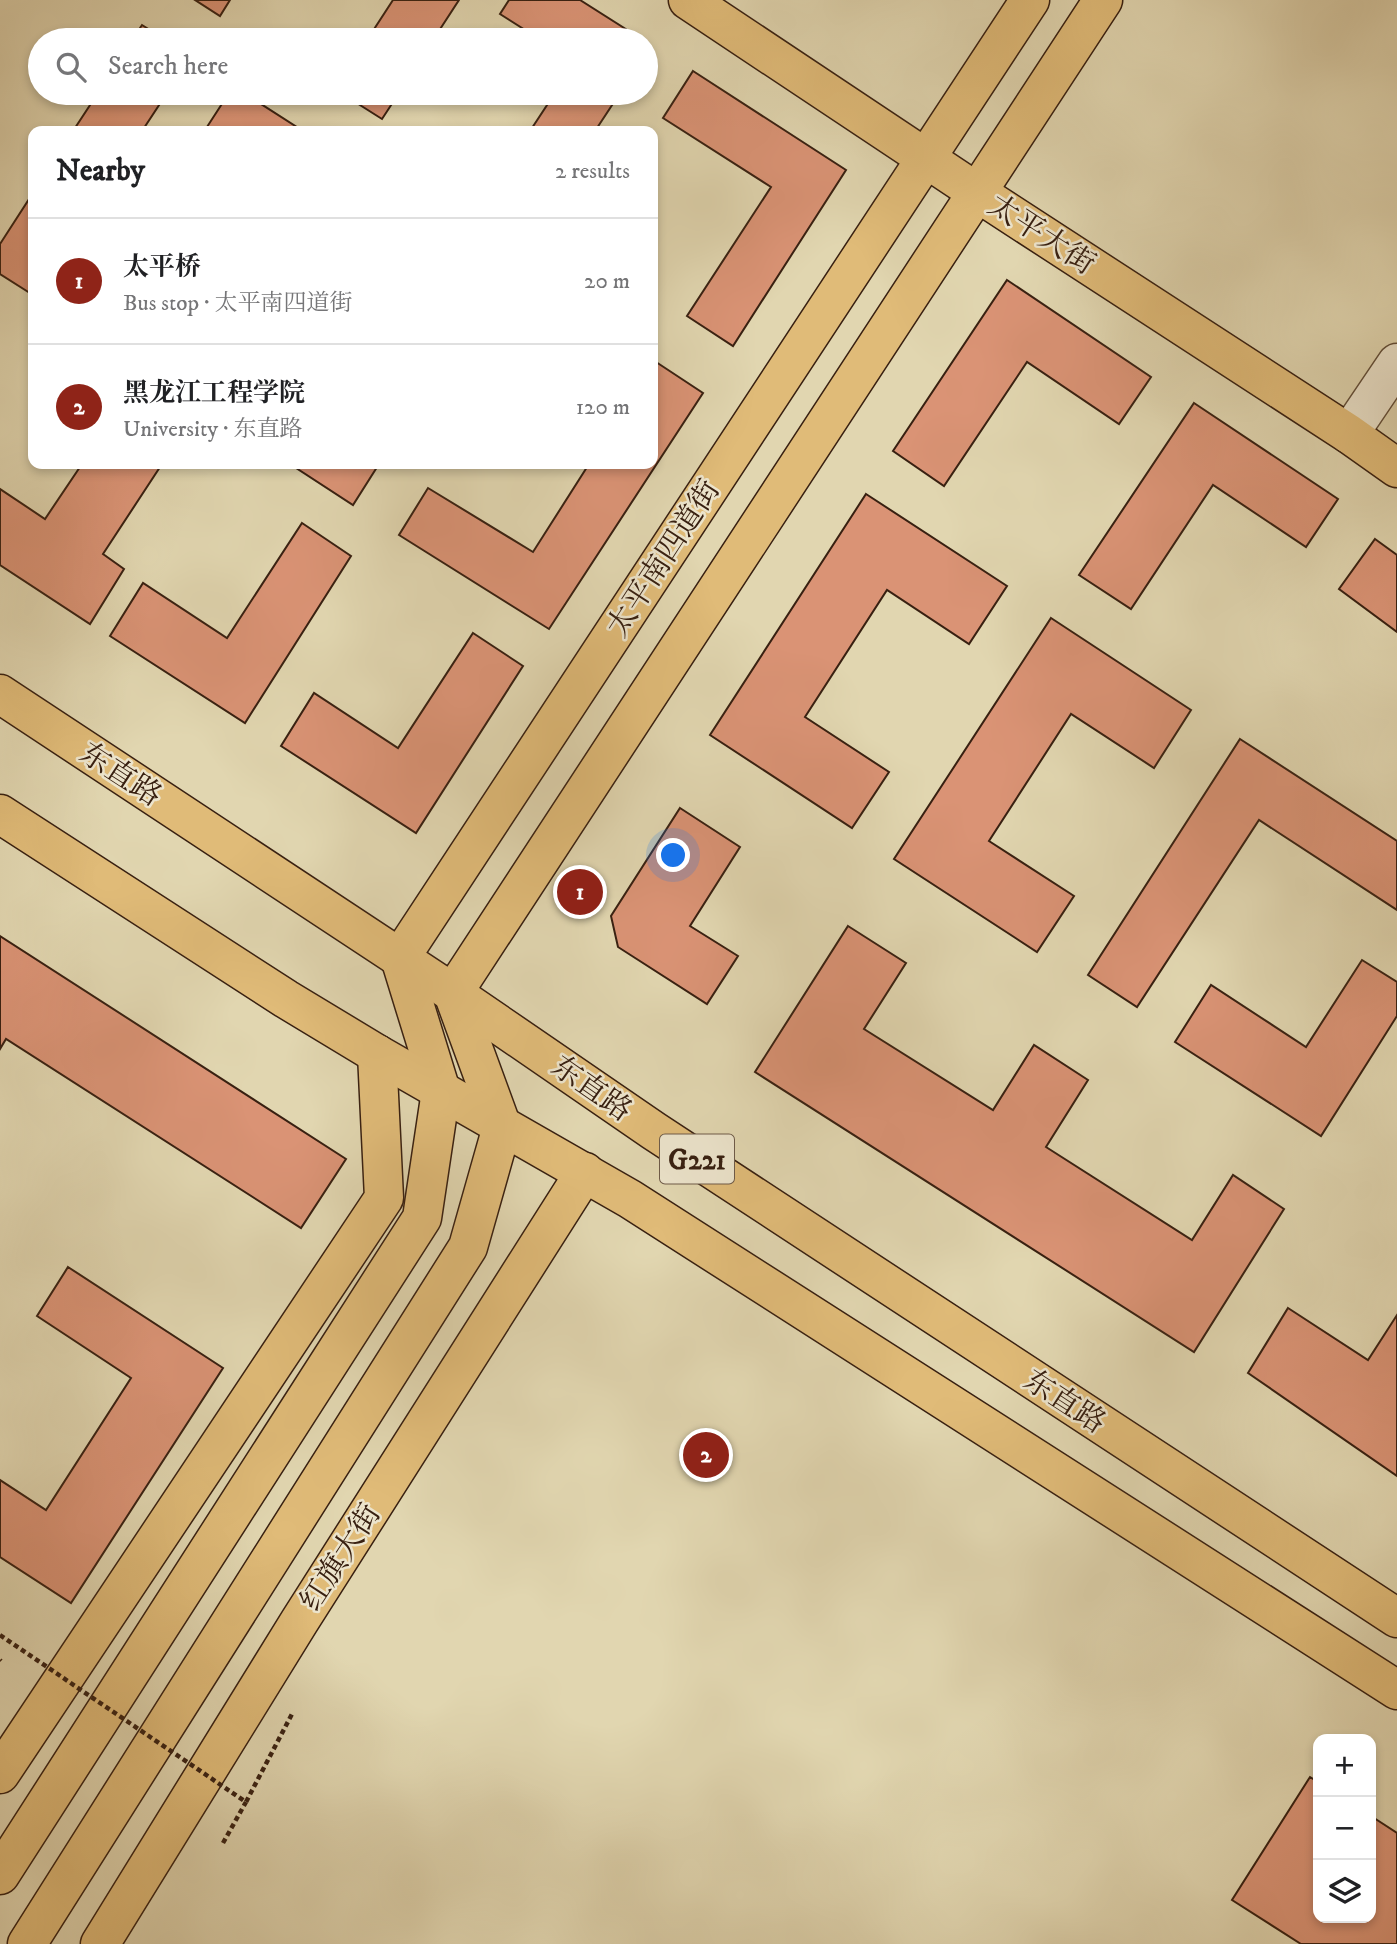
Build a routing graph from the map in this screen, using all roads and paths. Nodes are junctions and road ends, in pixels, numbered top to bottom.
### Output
1 (688, 0) edge
2 (1030, 0) edge
3 (1103, 0) edge
4 (926, 158) junction
5 (978, 193) junction
6 (1397, 363) edge
7 (1349, 434) junction
8 (1397, 468) edge
9 (0, 694) edge
10 (0, 814) edge
11 (400, 958) junction
12 (453, 993) junction
13 (377, 1054) junction
14 (442, 1091) junction
15 (502, 1127) junction
16 (585, 1172) junction
17 (1397, 1619) edge
18 (0, 1635) edge
19 (1397, 1690) edge
20 (292, 1714) dead end
21 (0, 1774) edge
22 (246, 1802) junction
23 (223, 1843) dead end
24 (0, 1875) edge
25 (27, 1944) edge
26 (100, 1944) edge

1 - 4 main road, 太平大街
2 - 4 main road, 太平南四道街
3 - 5 main road
4 - 5 main road, 太平大街
4 - 11 main road, 太平南四道街
5 - 7 main road, 太平大街
5 - 12 main road
6 - 7 street
7 - 8 main road, 太平大街
9 - 11 main road, 东直路 / G221
10 - 13 main road, G221
11 - 12 main road, 东直路 / G221
11 - 14 main road
12 - 15 main road
12 - 17 main road, 东直路 / G221
13 - 14 main road, G221
13 - 21 main road
14 - 15 main road, G221
14 - 24 main road
15 - 16 main road, G221
15 - 25 main road, 红旗大街
16 - 19 main road, G221
16 - 26 main road, 红旗大街
18 - 22 path, bridge
20 - 22 path, bridge
22 - 23 path

